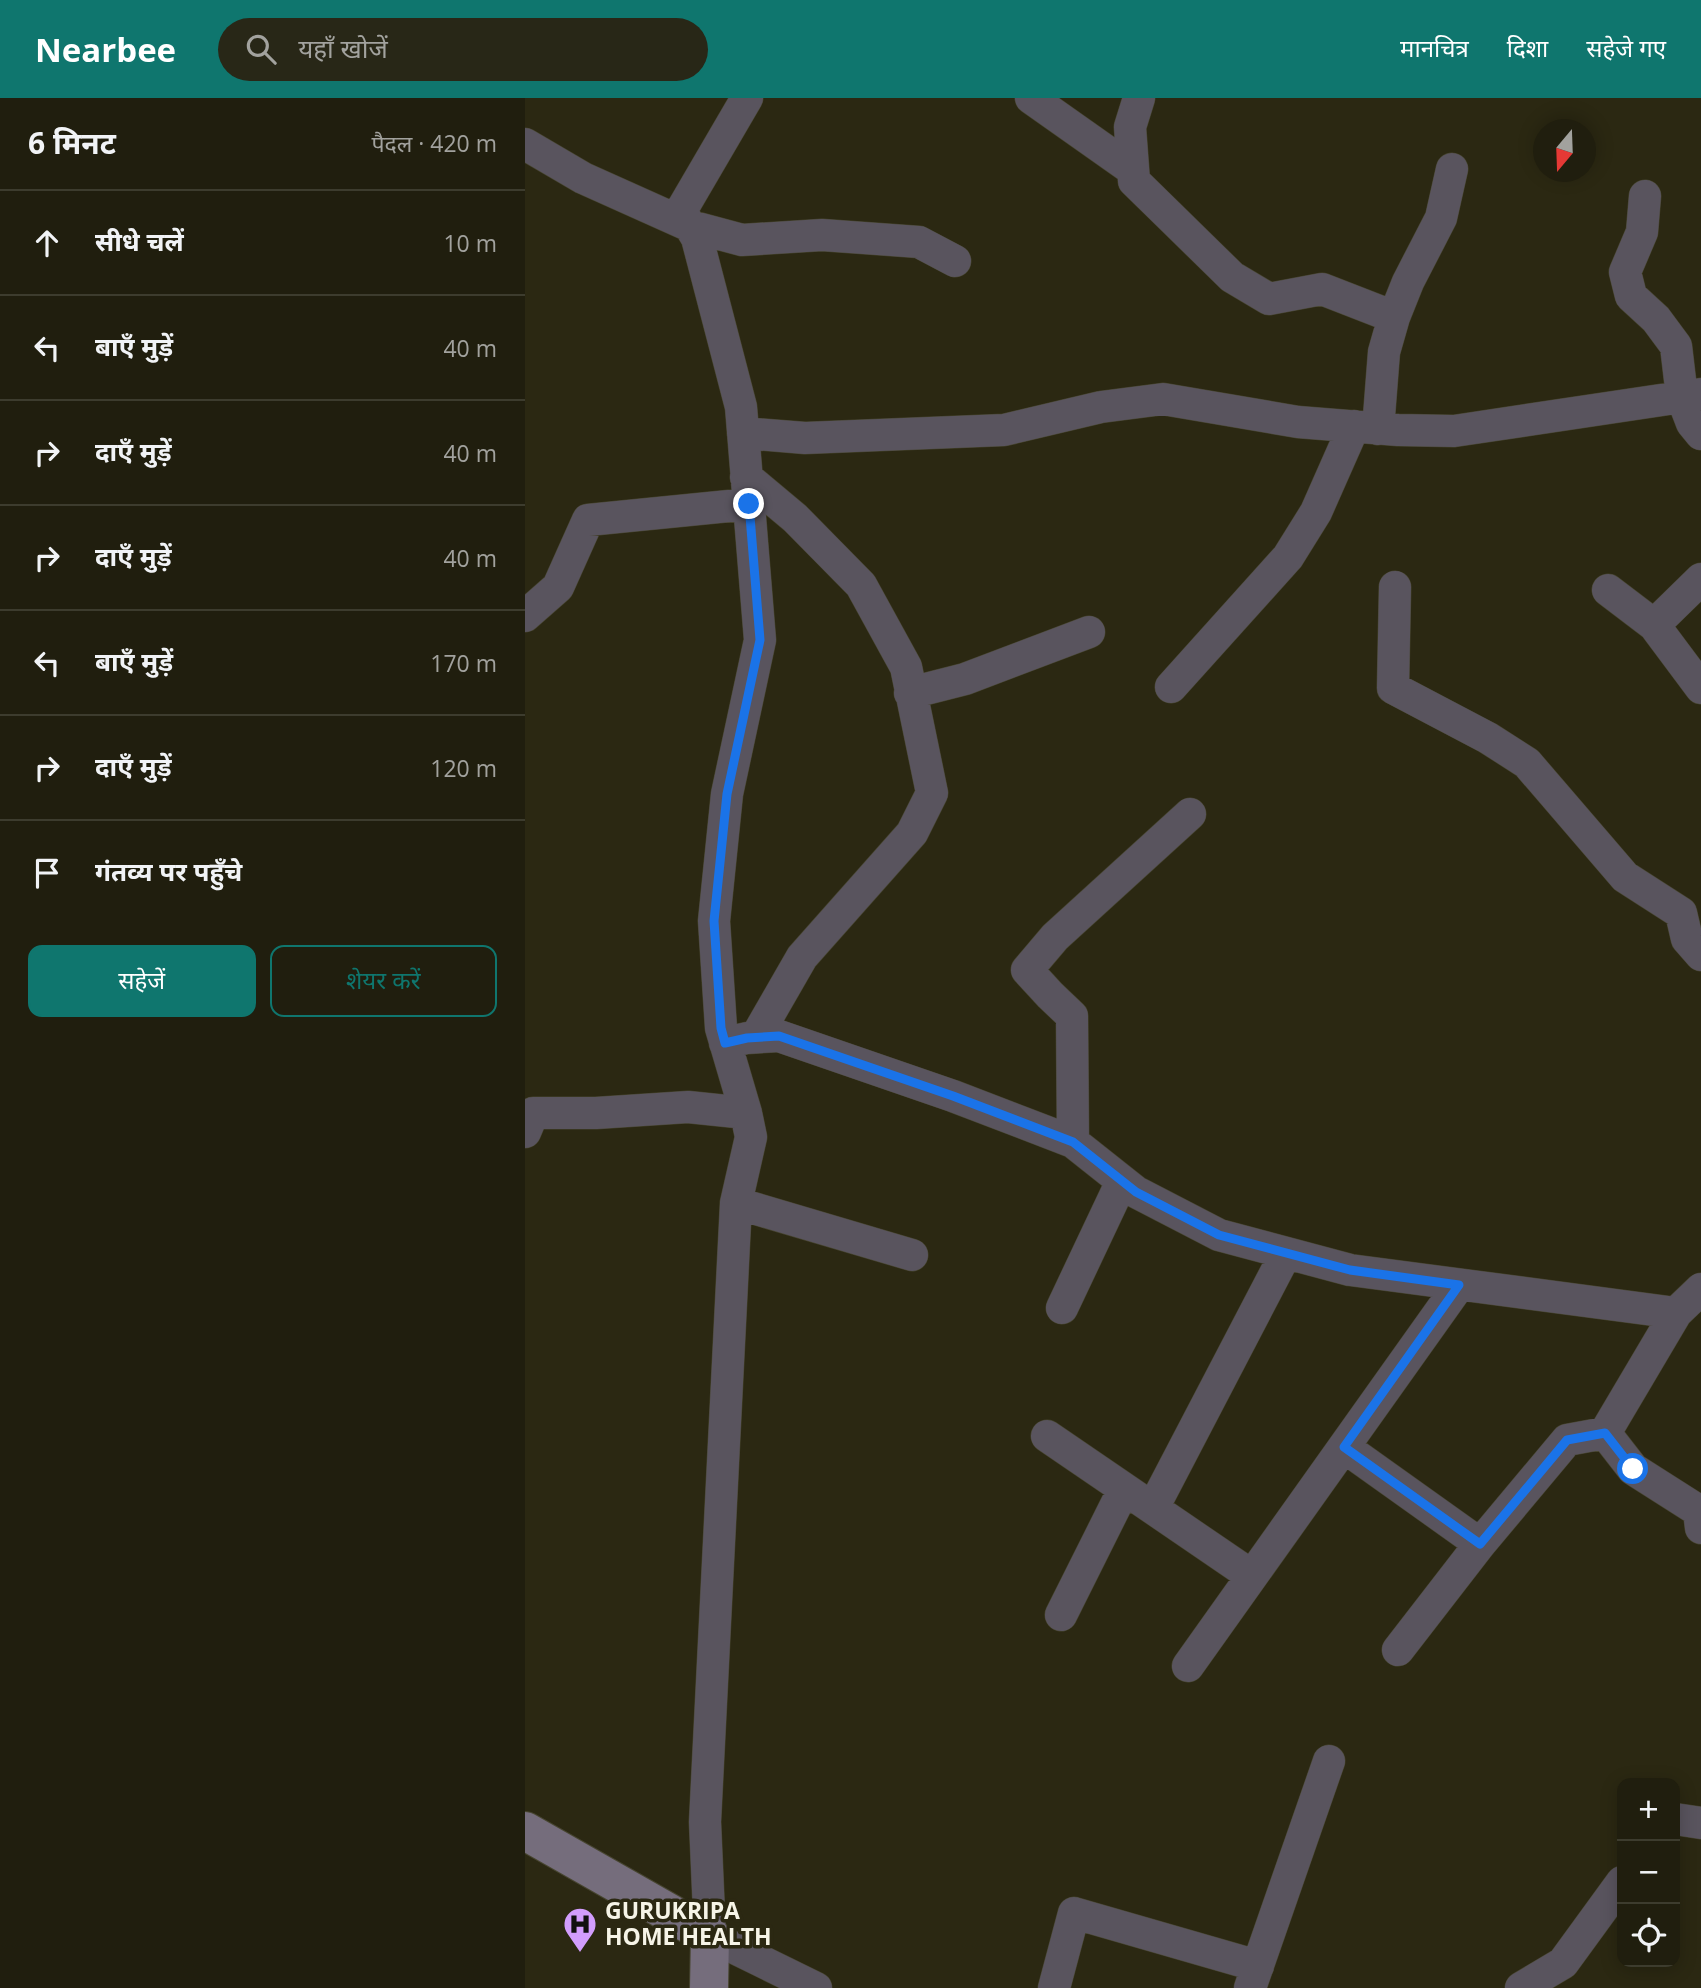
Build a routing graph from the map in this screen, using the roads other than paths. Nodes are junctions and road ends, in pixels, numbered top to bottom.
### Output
1 (747, 98) edge
2 (1031, 98) edge
3 (1139, 98) edge
4 (525, 144) edge
5 (1452, 169) dead end
6 (1133, 170) junction
7 (1645, 196) dead end
8 (690, 226) junction
9 (955, 261) dead end
10 (1394, 317) junction
11 (1692, 395) edge
12 (1366, 428) junction
13 (743, 433) junction
14 (1701, 434) edge
15 (748, 491) junction
16 (1701, 579) edge
17 (1395, 587) dead end
18 (1608, 590) dead end
19 (525, 616) edge
20 (1654, 625) junction
21 (1089, 632) dead end
22 (1171, 687) dead end
23 (1701, 688) edge
24 (910, 693) junction
25 (1190, 814) dead end
26 (1701, 955) edge
27 (756, 1037) junction
28 (725, 1043) junction
29 (746, 1113) junction
30 (528, 1119) edge
31 (1073, 1142) junction
32 (1122, 1181) junction
33 (736, 1203) junction
34 (1286, 1253) junction
35 (912, 1255) dead end
36 (1459, 1285) junction
37 (1701, 1289) edge
38 (1062, 1308) dead end
39 (1676, 1313) junction
40 (1605, 1433) junction
41 (1047, 1436) dead end
42 (1344, 1447) junction
43 (1124, 1489) junction
44 (1153, 1508) junction
45 (1700, 1516) edge
46 (1480, 1544) junction
47 (1252, 1576) junction
48 (1061, 1615) dead end
49 (1398, 1650) dead end
50 (1188, 1666) dead end
51 (1329, 1761) dead end
52 (1680, 1820) edge
53 (1701, 1823) edge
54 (525, 1831) edge
55 (1617, 1889) edge
56 (710, 1936) junction
57 (1254, 1977) edge
58 (709, 1988) edge
59 (816, 1988) edge
60 (1054, 1988) edge
61 (1521, 1988) edge

1 - 8 street
2 - 6 street
3 - 6 street
4 - 8 street
5 - 10 street
6 - 10 street
7 - 11 street
8 - 9 street
8 - 13 street
10 - 12 street
11 - 12 street
11 - 14 street
12 - 13 street
12 - 22 street
13 - 15 street
15 - 19 street
15 - 24 street
15 - 28 street
16 - 20 street
17 - 26 street
18 - 20 street
20 - 23 street
21 - 24 street
24 - 27 street
25 - 31 street
27 - 28 street
27 - 31 street
28 - 29 street
29 - 30 street
29 - 33 street
31 - 32 street
32 - 34 street
32 - 38 street
33 - 35 street
33 - 56 street
34 - 36 street
34 - 44 street
36 - 39 street
36 - 42 street
37 - 39 street
39 - 40 street
40 - 45 street
40 - 46 street
41 - 43 street
42 - 46 street
42 - 47 street
43 - 44 street
43 - 48 street
44 - 47 street
46 - 49 street
47 - 50 street
51 - 57 street
52 - 53 street
54 - 56 street
55 - 61 street
56 - 58 street
56 - 59 street
57 - 60 street

